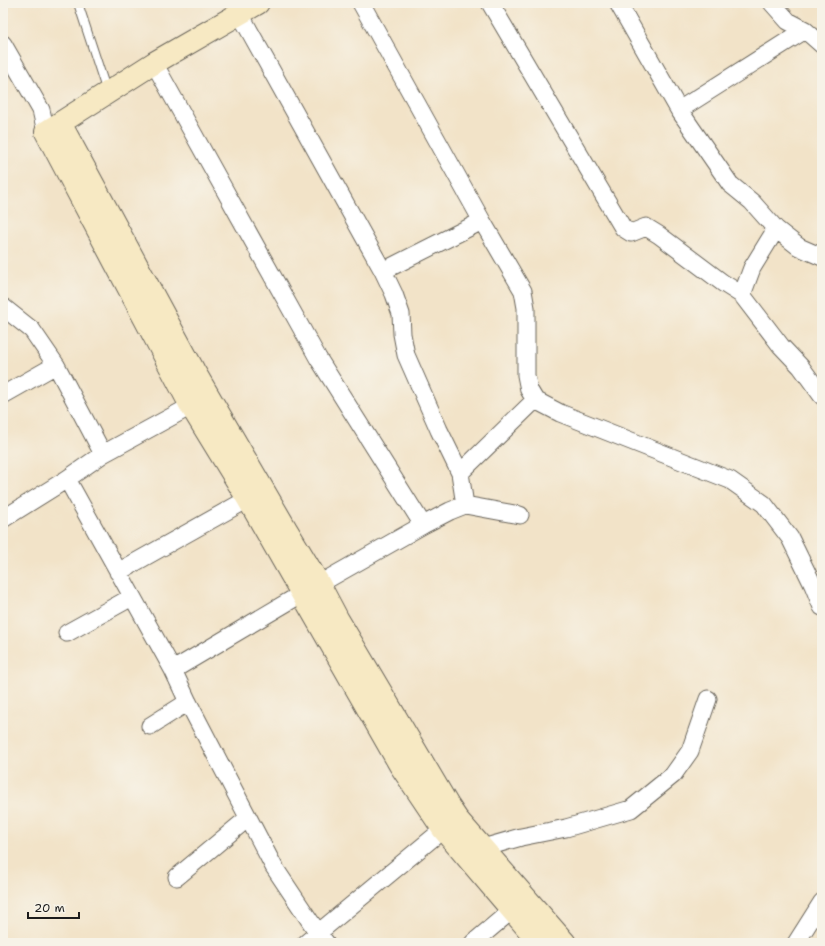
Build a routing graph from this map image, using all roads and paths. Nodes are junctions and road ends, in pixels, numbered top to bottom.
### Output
1 (78, 3) edge
2 (361, 3) edge
3 (490, 3) edge
4 (618, 3) edge
5 (772, 3) edge
6 (246, 7) edge
7 (805, 30) junction
8 (3, 44) edge
9 (822, 46) edge
10 (154, 63) junction
11 (108, 92) junction
12 (679, 110) junction
13 (53, 127) junction
14 (482, 221) junction
15 (776, 229) junction
16 (822, 257) edge
17 (383, 271) junction
18 (742, 295) junction
19 (3, 307) edge
20 (56, 365) junction
21 (3, 395) edge
22 (822, 396) edge
23 (535, 400) junction
24 (201, 403) junction
25 (103, 454) junction
26 (460, 473) junction
27 (67, 479) junction
28 (248, 499) junction
29 (465, 506) junction
30 (520, 515) dead end
31 (3, 518) edge
32 (422, 525) junction
33 (118, 572) junction
34 (311, 589) junction
35 (132, 597) junction
36 (822, 607) edge
37 (67, 633) dead end
38 (173, 670) junction
39 (708, 699) dead end
40 (188, 702) junction
41 (150, 726) dead end
42 (248, 818) junction
43 (450, 824) junction
44 (483, 848) junction
45 (177, 877) dead end
46 (822, 902) edge
47 (512, 910) junction
48 (317, 940) edge
49 (473, 943) edge
50 (540, 943) edge
51 (565, 943) edge
52 (796, 943) edge

1 - 11 lane
2 - 14 street
3 - 18 street
4 - 12 street
5 - 7 street
6 - 10 main road
6 - 17 street
7 - 9 street
7 - 12 street
8 - 13 street
10 - 11 main road
10 - 32 street
11 - 13 main road
12 - 15 street
13 - 24 main road
14 - 17 street
14 - 23 street
15 - 16 street
15 - 18 street
17 - 26 street
18 - 22 street
19 - 20 street
20 - 21 street
20 - 25 street
23 - 26 street
23 - 36 street
24 - 25 street
24 - 28 main road
24 - 34 main road
25 - 27 street
26 - 29 street
27 - 31 street
27 - 33 street
28 - 33 street
28 - 34 main road
29 - 30 street
29 - 32 street
32 - 34 street
33 - 35 street
34 - 38 street
34 - 43 main road
35 - 37 street
35 - 38 street
38 - 40 street
39 - 44 street
40 - 41 street
40 - 42 street
42 - 45 street
42 - 48 street
43 - 44 main road
43 - 47 main road
43 - 48 street
44 - 51 main road
46 - 52 street
47 - 49 street
47 - 50 main road

